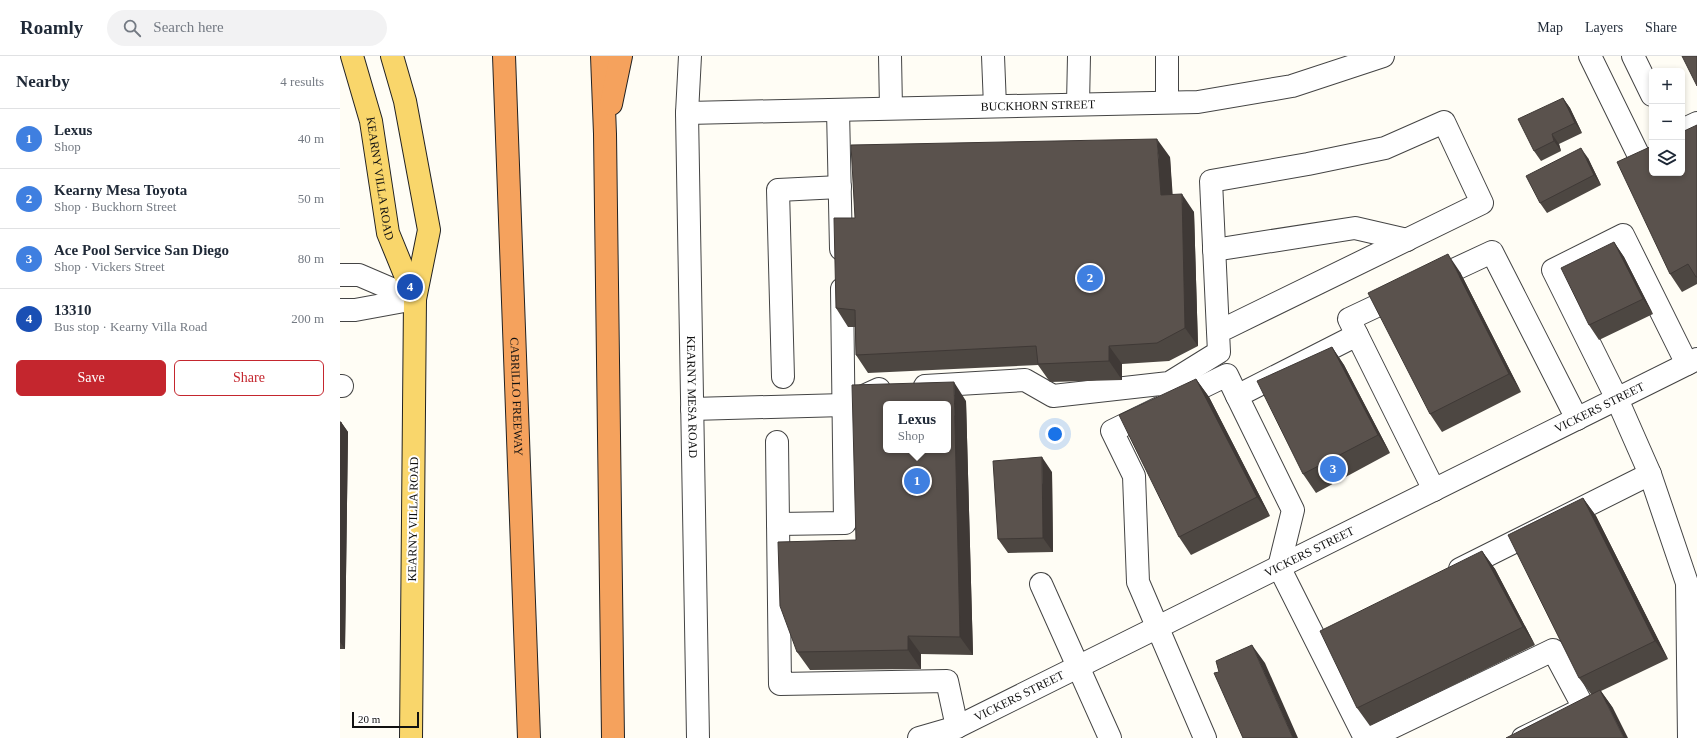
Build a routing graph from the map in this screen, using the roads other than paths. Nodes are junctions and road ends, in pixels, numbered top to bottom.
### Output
1 (352, 56) edge
2 (392, 56) edge
3 (504, 56) edge
4 (602, 56) edge
5 (621, 56) edge
6 (690, 56) edge
7 (890, 56) edge
8 (993, 56) edge
9 (1079, 56) edge
10 (1167, 56) edge
11 (1383, 56) edge
12 (1590, 56) edge
13 (1633, 56) edge
14 (1649, 89) edge
15 (1167, 102) junction
16 (1078, 104) junction
17 (995, 106) junction
18 (891, 108) junction
19 (838, 110) junction
20 (687, 113) junction
21 (1697, 123) edge
22 (1685, 129) edge
23 (604, 134) junction
24 (1638, 154) edge
25 (840, 187) junction
26 (1407, 240) junction
27 (1214, 250) junction
28 (340, 275) edge
29 (415, 299) junction
30 (340, 310) edge
31 (1218, 332) junction
32 (1357, 335) junction
33 (1692, 361) edge
34 (783, 378) dead end
35 (1237, 396) junction
36 (1617, 399) junction
37 (844, 405) junction
38 (692, 409) junction
39 (1577, 419) junction
40 (777, 442) dead end
41 (1650, 474) junction
42 (1434, 490) junction
43 (778, 524) junction
44 (1279, 567) junction
45 (1444, 577) edge
46 (1041, 584) dead end
47 (1156, 628) junction
48 (1337, 630) edge
49 (1316, 641) junction
50 (1079, 666) junction
51 (957, 727) junction
52 (411, 738) edge
53 (529, 738) edge
54 (613, 738) edge
55 (698, 738) edge
56 (919, 738) edge
57 (1110, 738) edge
58 (1205, 738) edge
59 (1365, 738) edge
60 (1370, 738) edge
61 (1523, 738) edge
62 (1689, 738) edge

1 - 29 main road, KEARNY VILLA ROAD
2 - 29 main road, KEARNY VILLA ROAD
3 - 53 highway, CABRILLO FREEWAY
4 - 23 highway
5 - 23 highway
6 - 20 street, KEARNY MESA ROAD
7 - 18 street
8 - 17 street
9 - 16 street
10 - 15 street
11 - 15 street, BUCKHORN STREET
12 - 24 street
13 - 14 street
15 - 16 street, BUCKHORN STREET
16 - 17 street, BUCKHORN STREET
17 - 18 street, BUCKHORN STREET
18 - 19 street, BUCKHORN STREET
19 - 20 street, BUCKHORN STREET
19 - 25 street
20 - 38 street, KEARNY MESA ROAD
21 - 22 street
23 - 54 highway
25 - 34 street
25 - 37 street
26 - 27 street
26 - 27 street
26 - 31 street
27 - 31 street
28 - 29 street
29 - 30 street
29 - 52 main road, KEARNY VILLA ROAD
31 - 37 street
32 - 35 street
32 - 39 street
32 - 42 street
33 - 36 street, VICKERS STREET
33 - 36 street
35 - 44 street
35 - 47 street
36 - 39 street, VICKERS STREET
36 - 41 street
37 - 38 street
37 - 43 street
38 - 55 street, KEARNY MESA ROAD
39 - 42 street, VICKERS STREET
40 - 43 street
41 - 45 street
41 - 62 street
42 - 44 street, VICKERS STREET
43 - 51 street
44 - 47 street, VICKERS STREET
44 - 49 street
46 - 50 street
47 - 50 street, VICKERS STREET
47 - 58 street
48 - 49 street
49 - 59 street
50 - 51 street, VICKERS STREET
50 - 57 street
51 - 56 street, VICKERS STREET
60 - 61 street

